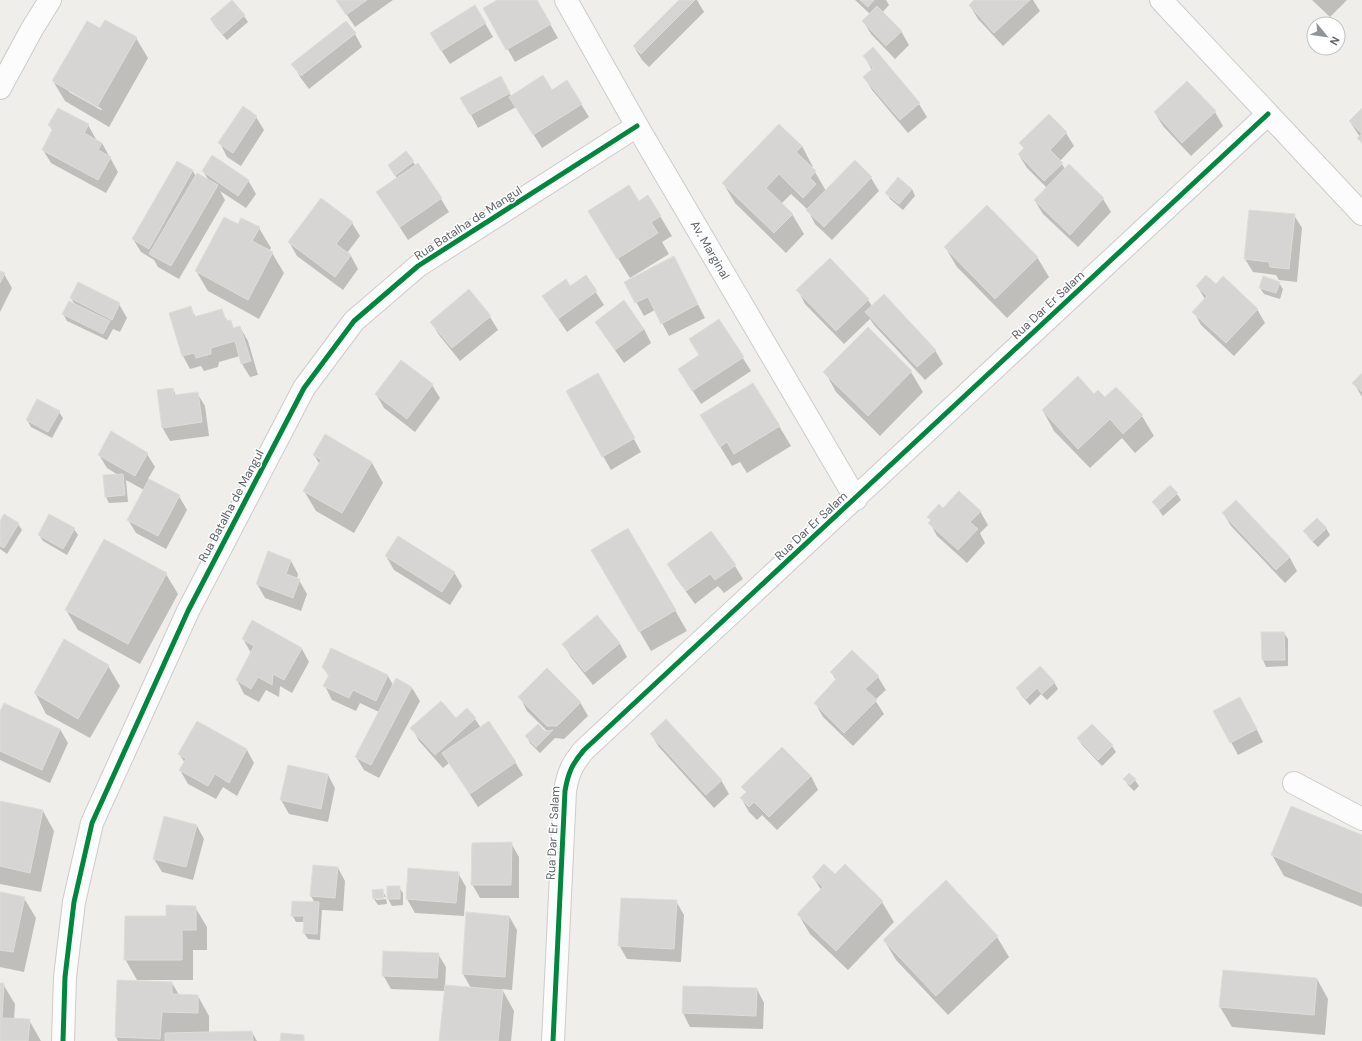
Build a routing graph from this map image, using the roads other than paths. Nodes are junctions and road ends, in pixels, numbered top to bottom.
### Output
1 (50, 0) edge
2 (566, 0) edge
3 (1161, 0) edge
4 (0, 88) edge
5 (1268, 114) junction
6 (637, 126) junction
7 (1362, 214) edge
8 (856, 499) junction
9 (1294, 783) dead end
10 (1362, 819) edge
11 (64, 1041) edge
12 (553, 1041) edge

1 - 4 street
2 - 6 street, Av. Marginal
3 - 5 street
5 - 7 street
5 - 8 street, Rua Dar Er Salam
6 - 8 street, Av. Marginal
6 - 11 street, Rua Batalha de Mangul
8 - 12 street, Rua Dar Er Salam
9 - 10 street

